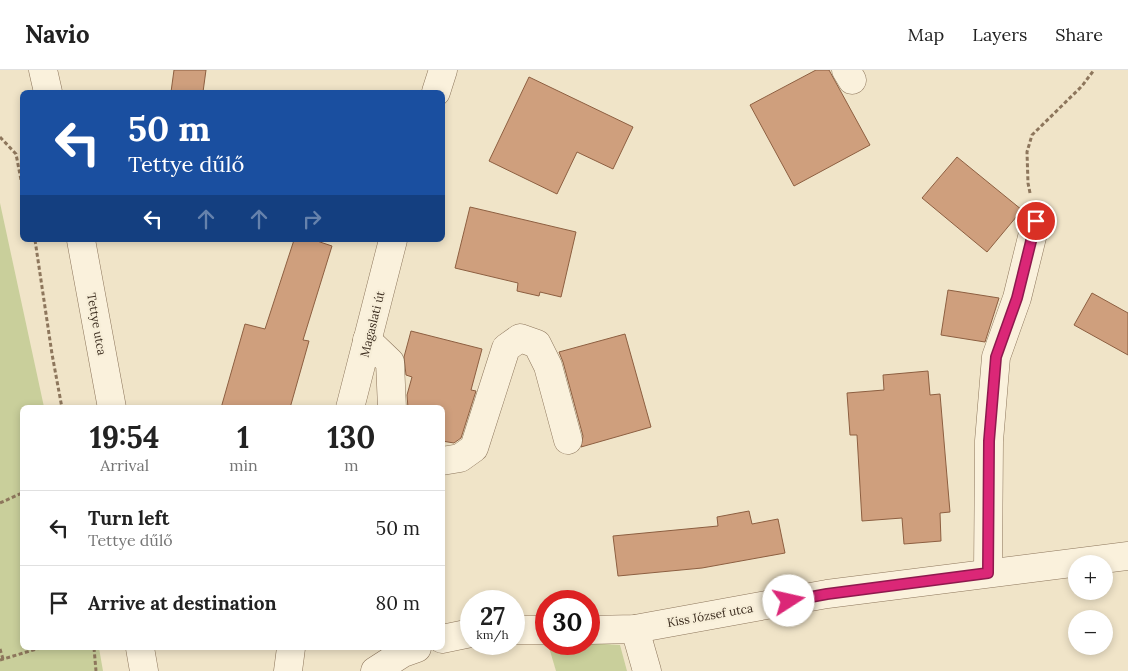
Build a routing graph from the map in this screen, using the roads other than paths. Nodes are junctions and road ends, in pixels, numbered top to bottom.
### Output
1 (43, 70) edge
2 (443, 70) edge
3 (48, 90) edge
4 (437, 90) edge
5 (1036, 221) road end
6 (81, 242) edge
7 (392, 242) edge
8 (367, 340) junction
9 (111, 405) edge
10 (351, 405) edge
11 (392, 405) edge
12 (568, 440) dead end
13 (445, 460) edge
14 (1128, 556) edge
15 (988, 573) junction
16 (635, 629) junction
17 (600, 630) edge
18 (460, 635) edge
19 (445, 638) edge
20 (140, 650) edge
21 (291, 650) edge
22 (411, 650) edge
23 (144, 671) edge
24 (288, 671) edge
25 (375, 671) edge
26 (647, 671) edge

1 - 3 street
2 - 4 street
5 - 15 street
6 - 9 street, Tettye utca
7 - 8 street, Magaslati út
8 - 10 street, Magaslati út
8 - 11 street
12 - 13 street
14 - 15 street, Kiss József utca
15 - 16 street, Kiss József utca
16 - 17 street, Kiss József utca
16 - 26 street
18 - 19 street
20 - 23 street
21 - 24 street
22 - 25 street

